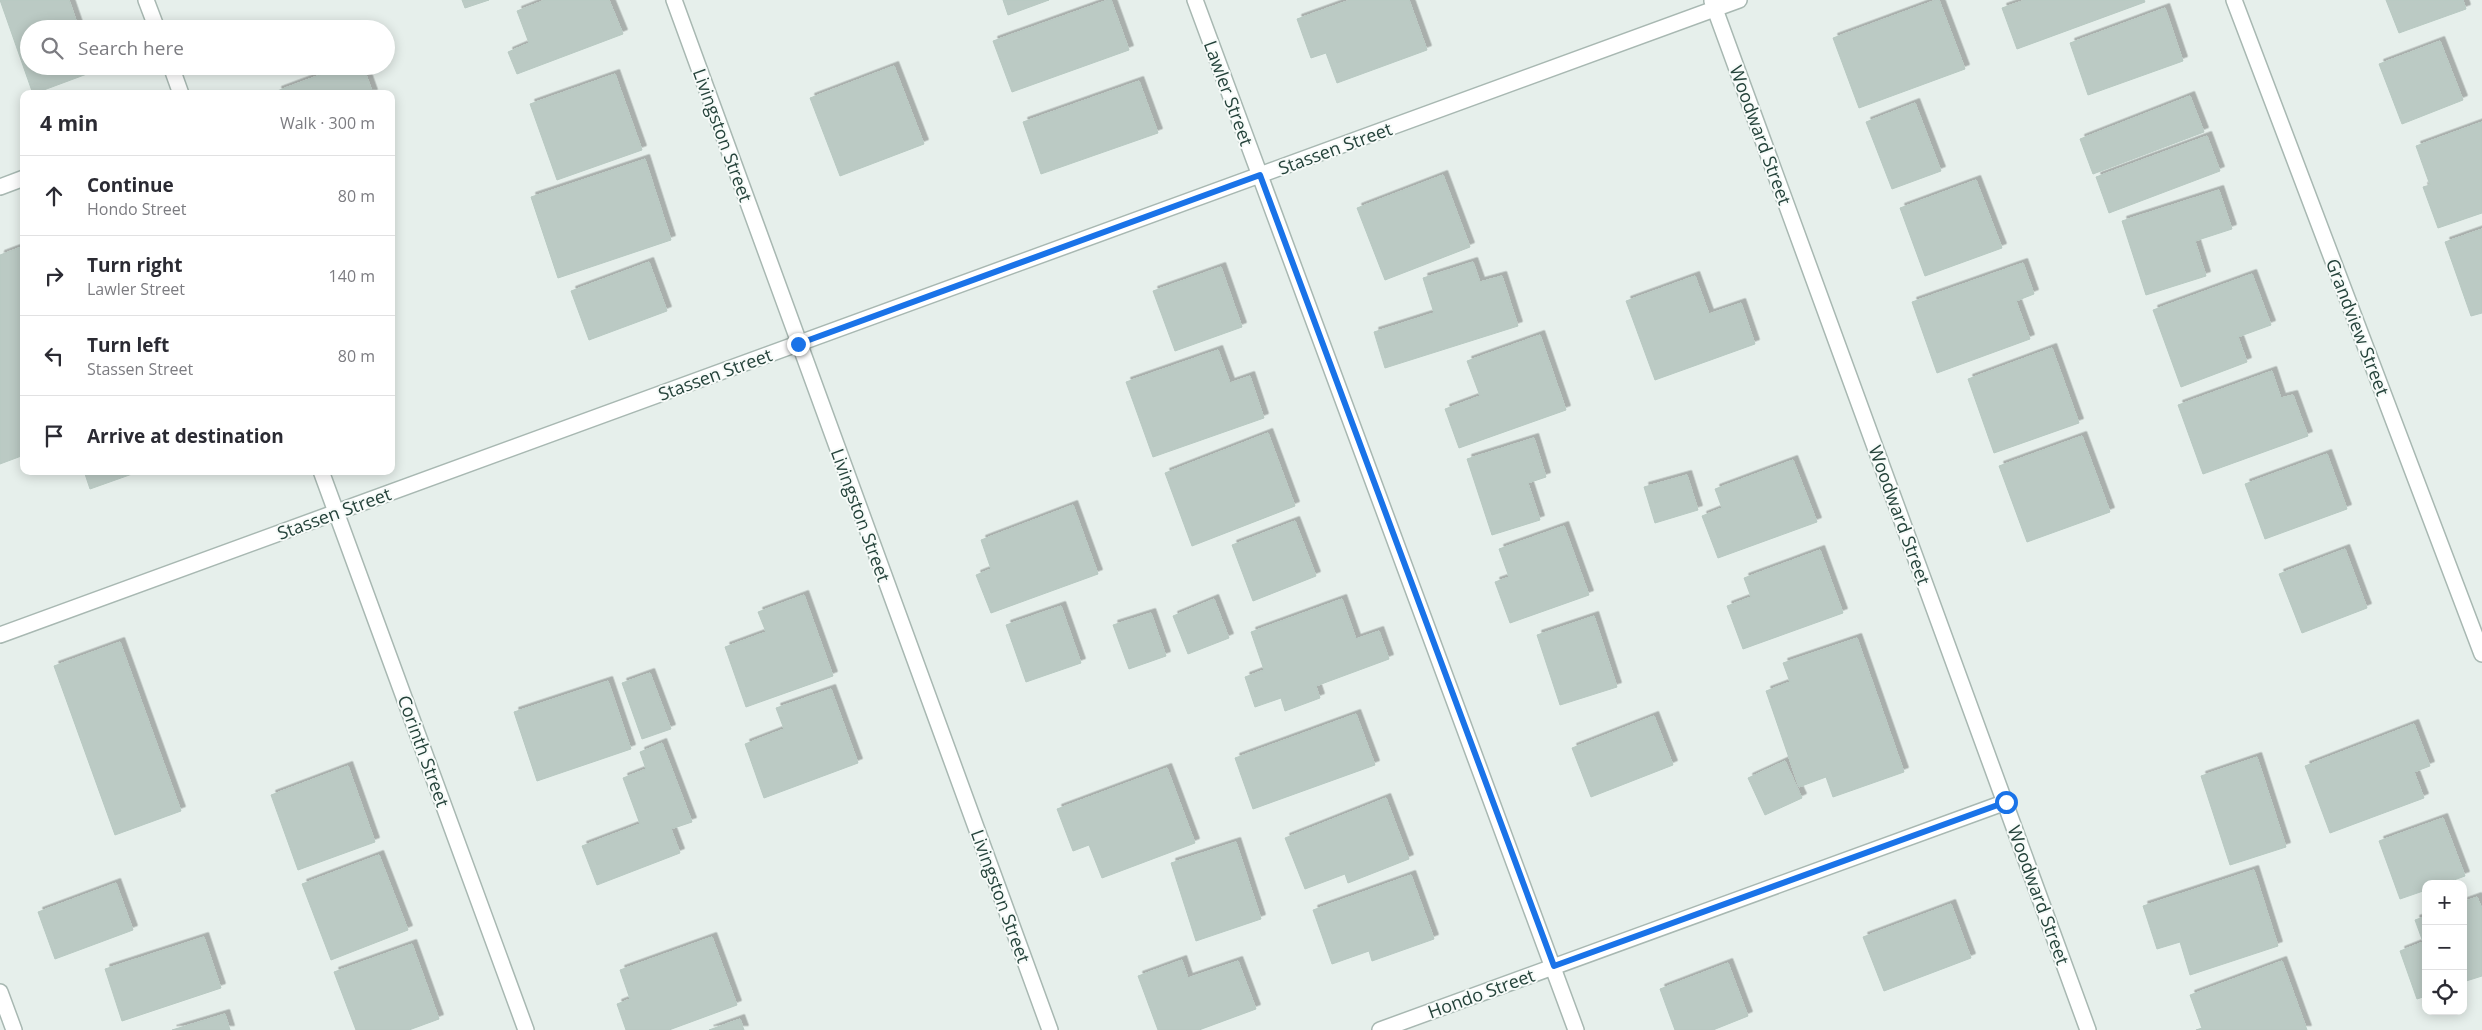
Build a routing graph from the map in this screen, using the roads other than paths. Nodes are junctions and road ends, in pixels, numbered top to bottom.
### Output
1 (146, 0) edge
2 (674, 0) edge
3 (1195, 0) edge
4 (1739, 0) edge
5 (2234, 0) edge
6 (1713, 4) edge
7 (154, 20) edge
8 (174, 75) edge
9 (179, 90) edge
10 (1260, 175) junction
11 (20, 180) edge
12 (0, 187) edge
13 (798, 344) junction
14 (323, 475) edge
15 (337, 512) junction
16 (0, 635) edge
17 (2482, 654) edge
18 (2006, 802) junction
19 (1554, 966) junction
20 (0, 992) edge
21 (14, 1030) edge
22 (526, 1030) edge
23 (1050, 1030) edge
24 (1380, 1030) edge
25 (1576, 1030) edge
26 (2088, 1030) edge

1 - 7 street
2 - 13 street, Livingston Street
3 - 10 street, Lawler Street
4 - 6 street, Stassen Street
5 - 17 street, Grandview Street
6 - 10 street, Stassen Street
6 - 18 street, Woodward Street
8 - 9 street
10 - 13 street, Stassen Street
10 - 19 street, Lawler Street
11 - 12 street
13 - 15 street, Stassen Street
13 - 23 street, Livingston Street
14 - 15 street, Corinth Street
15 - 16 street, Stassen Street
15 - 22 street, Corinth Street
18 - 19 street, Hondo Street
18 - 26 street, Woodward Street
19 - 24 street, Hondo Street
19 - 25 street, Lawler Street
20 - 21 street

